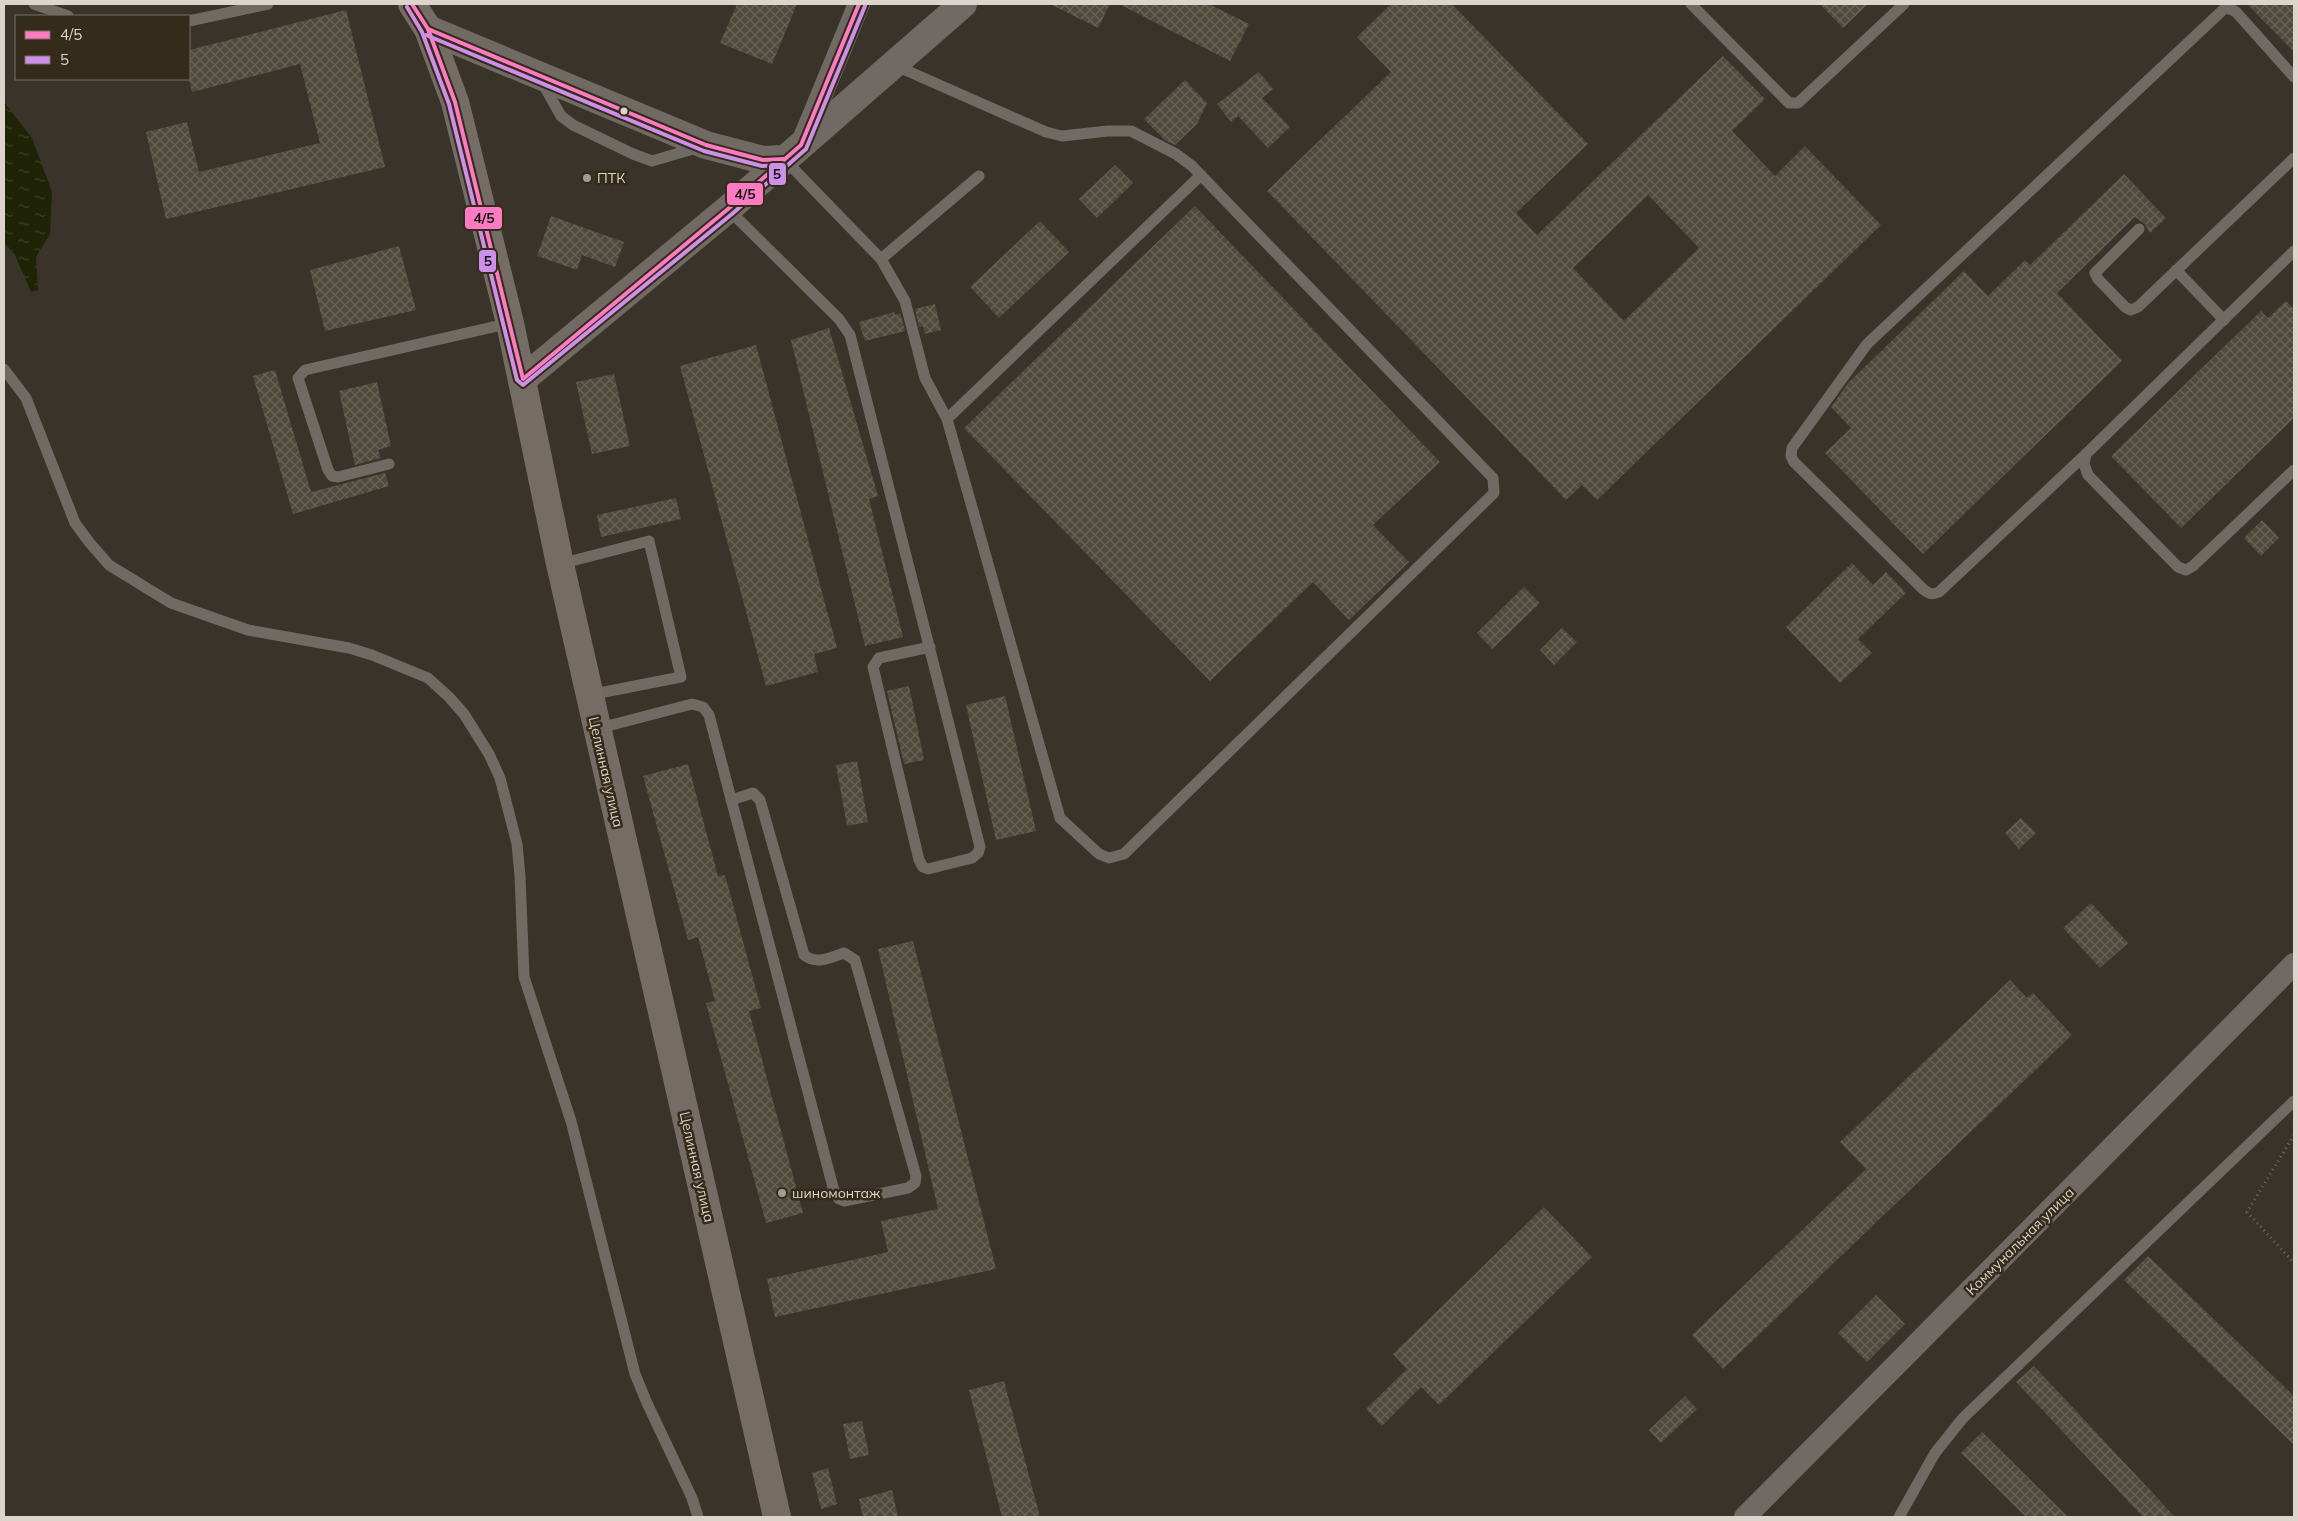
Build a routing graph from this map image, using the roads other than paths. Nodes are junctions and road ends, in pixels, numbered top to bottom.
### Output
1 (34, 4) edge
2 (268, 4) edge
3 (412, 4) edge
4 (859, 4) edge
5 (963, 4) edge
6 (1691, 4) edge
7 (1904, 4) edge
8 (65, 15) edge
9 (190, 21) edge
10 (428, 29) junction
11 (894, 64) junction
12 (538, 76) junction
13 (2294, 77) edge
14 (706, 145) junction
15 (792, 152) junction
16 (2294, 158) edge
17 (1201, 175) junction
18 (979, 176) dead end
19 (728, 209) junction
20 (2139, 229) dead end
21 (2294, 251) edge
22 (881, 259) junction
23 (2176, 270) junction
24 (2224, 320) junction
25 (510, 323) junction
26 (4, 369) edge
27 (523, 379) junction
28 (947, 419) junction
29 (2086, 454) junction
30 (389, 464) dead end
31 (2294, 470) edge
32 (560, 564) junction
33 (930, 647) junction
34 (589, 695) junction
35 (596, 729) junction
36 (732, 800) junction
37 (2294, 964) edge
38 (2294, 1101) edge
39 (698, 1517) edge
40 (777, 1517) edge
41 (1745, 1517) edge
42 (1899, 1517) edge

1 - 8 lane
2 - 9 lane
3 - 10 main road, Целинная улица
4 - 15 street
5 - 11 street
6 - 7 lane
10 - 12 street
10 - 25 main road, Целинная улица
11 - 15 street
11 - 17 lane
12 - 14 street
12 - 14 lane
13 - 29 lane
14 - 15 street
15 - 19 street
15 - 22 lane
16 - 23 lane
17 - 28 lane
17 - 28 lane
18 - 22 lane
19 - 27 street
19 - 33 lane
20 - 23 lane
21 - 24 lane
22 - 28 lane
23 - 24 lane
24 - 29 lane
25 - 27 main road, Целинная улица
25 - 30 lane
26 - 39 lane
27 - 32 main road, Целинная улица
29 - 31 lane
32 - 34 main road, Целинная улица
32 - 34 lane
33 - 33 lane
34 - 35 main road, Целинная улица
35 - 36 lane
35 - 40 main road, Целинная улица
36 - 36 lane
37 - 41 street, Коммунальная улица
38 - 42 lane

